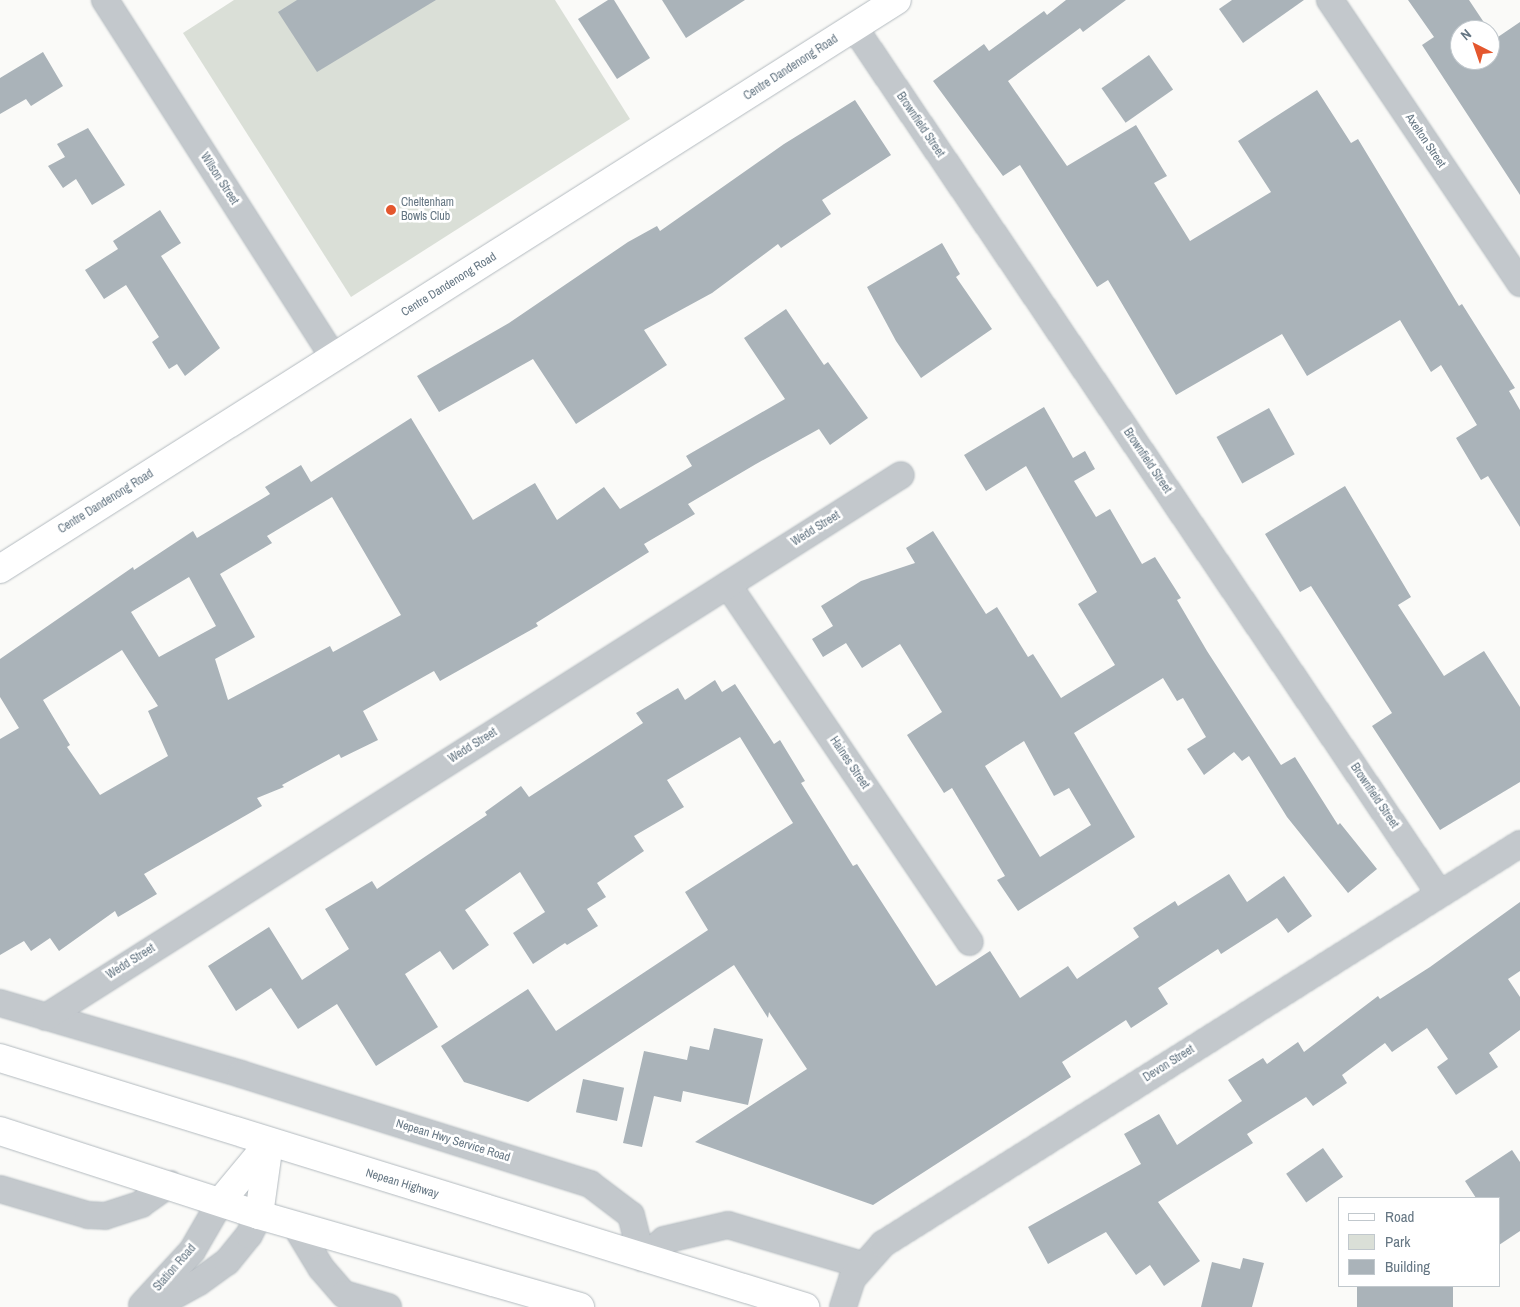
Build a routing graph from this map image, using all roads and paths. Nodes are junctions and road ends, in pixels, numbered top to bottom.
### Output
1 (105, 0) edge
2 (897, 0) edge
3 (1330, 0) edge
4 (854, 27) junction
5 (1520, 283) edge
6 (334, 358) junction
7 (901, 475) dead end
8 (0, 569) edge
9 (728, 585) junction
10 (1520, 844) edge
11 (1440, 894) junction
12 (970, 942) dead end
13 (0, 1003) edge
14 (46, 1017) junction
15 (0, 1058) edge
16 (0, 1131) edge
17 (269, 1143) junction
18 (170, 1184) junction
19 (0, 1189) edge
20 (222, 1201) junction
21 (259, 1215) junction
22 (296, 1224) junction
23 (642, 1258) junction
24 (862, 1265) junction
25 (152, 1305) edge
26 (388, 1307) edge
27 (580, 1307) edge
28 (804, 1307) edge
29 (843, 1307) edge

1 - 6 street, Wilson Street
2 - 4 main road, Centre Dandenong Road
3 - 5 street, Axelton Street
4 - 6 main road, Centre Dandenong Road
4 - 11 street, Brownfield Street
6 - 8 main road, Centre Dandenong Road
7 - 9 street, Wedd Street
9 - 12 street, Haines Street
9 - 14 street, Wedd Street
10 - 11 street, Devon Street
11 - 24 street, Devon Street
13 - 14 street, Nepean Hwy Service Road
14 - 23 street, Nepean Hwy Service Road
15 - 17 main road, Nepean Highway
16 - 18 main road
17 - 20 main road
17 - 21 main road
17 - 23 main road, Nepean Highway
18 - 19 street
18 - 20 main road
20 - 21 main road
20 - 25 street, Station Road
21 - 22 main road
21 - 25 street, Station Road
22 - 26 street
22 - 27 main road
23 - 24 street
23 - 28 main road, Nepean Highway
24 - 29 street, Devon Street

